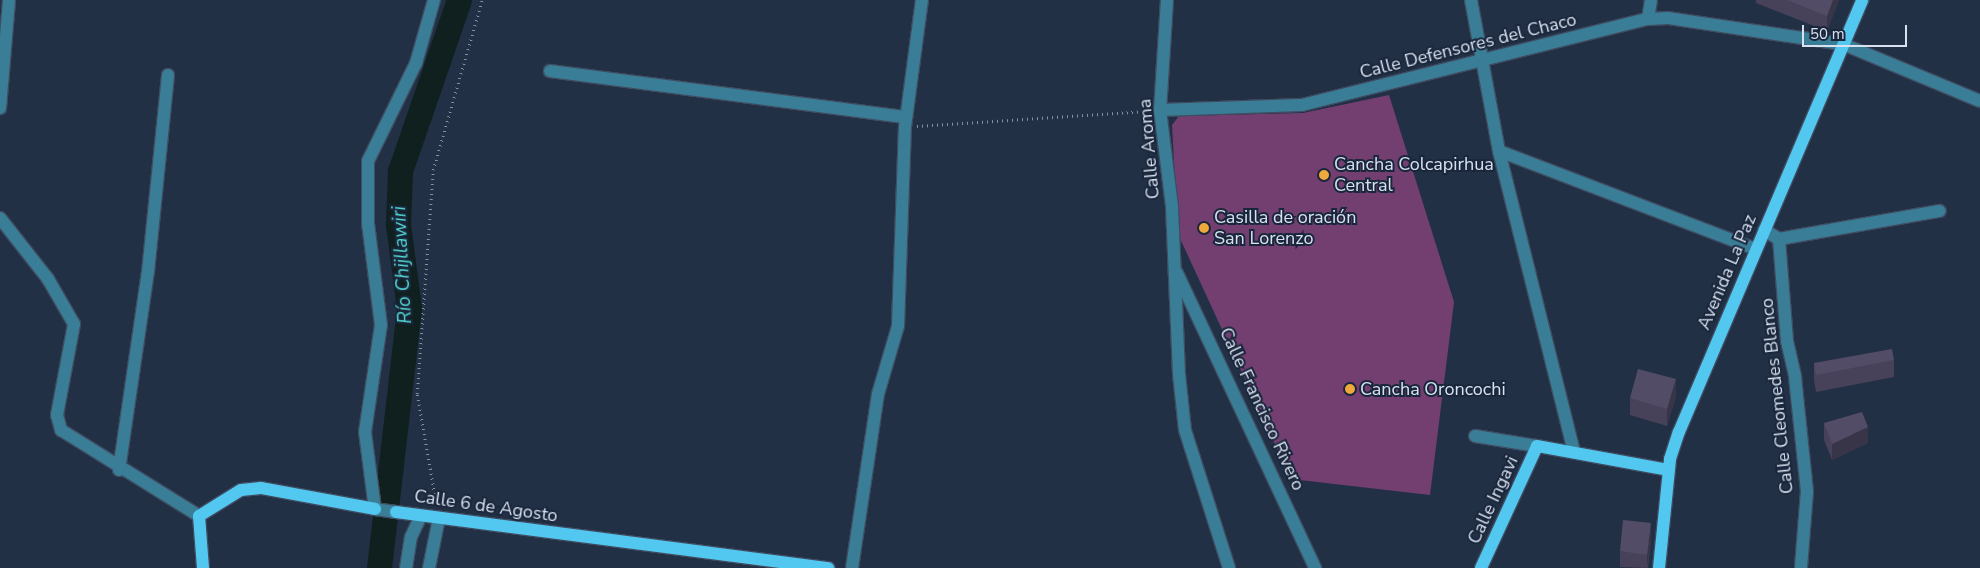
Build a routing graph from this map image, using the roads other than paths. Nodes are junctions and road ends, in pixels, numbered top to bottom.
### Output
1 (9, 0) edge
2 (434, 0) edge
3 (922, 0) edge
4 (1167, 0) edge
5 (1471, 0) edge
6 (1651, 0) edge
7 (1862, 0) edge
8 (1648, 19) junction
9 (1843, 44) junction
10 (1480, 61) junction
11 (550, 71) dead end
12 (168, 75) dead end
13 (1980, 101) edge
14 (0, 108) edge
15 (1160, 110) junction
16 (905, 122) junction
17 (1499, 150) junction
18 (1940, 211) dead end
19 (0, 218) edge
20 (1764, 230) junction
21 (1779, 239) junction
22 (1755, 249) junction
23 (1174, 266) junction
24 (1475, 436) dead end
25 (1537, 446) junction
26 (1574, 452) junction
27 (119, 470) junction
28 (1669, 470) junction
29 (378, 509) junction
30 (396, 512) joint
31 (199, 516) junction
32 (421, 516) junction
33 (439, 518) junction
34 (773, 565) edge
35 (203, 568) edge
36 (406, 568) edge
37 (429, 568) edge
38 (828, 568) edge
39 (852, 568) edge
40 (1229, 568) edge
41 (1315, 568) edge
42 (1481, 568) edge
43 (1659, 568) edge
44 (1801, 568) edge

1 - 14 street
2 - 29 street
3 - 16 street
4 - 15 street, Calle Aroma
5 - 10 street
6 - 8 street
7 - 9 main road, Avenida La Paz
8 - 9 street, Calle Defensores del Chaco
8 - 10 street, Calle Defensores del Chaco
9 - 13 street, Calle Defensores del Chaco
9 - 20 main road, Avenida La Paz
10 - 15 street, Calle Defensores del Chaco
10 - 17 street
11 - 16 street
12 - 27 street
15 - 23 street, Calle Aroma
16 - 39 street
17 - 22 street
17 - 26 street
18 - 21 street
19 - 27 street
20 - 21 street
20 - 22 main road, Avenida La Paz
21 - 44 street, Calle Cleomedes Blanco
22 - 28 main road, Avenida La Paz
23 - 40 street, Calle Aroma
23 - 41 street, Calle Francisco Rivero
24 - 25 street
25 - 26 main road
25 - 42 main road, Calle Ingavi
26 - 28 main road
27 - 31 street
28 - 43 main road, Avenida La Paz
29 - 30 street, Calle 6 de Agosto
29 - 31 main road, Calle 6 de Agosto
30 - 32 main road, Calle 6 de Agosto
31 - 35 main road
32 - 33 main road, Calle 6 de Agosto
32 - 36 street
33 - 34 main road, Calle 6 de Agosto
33 - 37 street
34 - 38 main road, Calle 6 de Agosto

